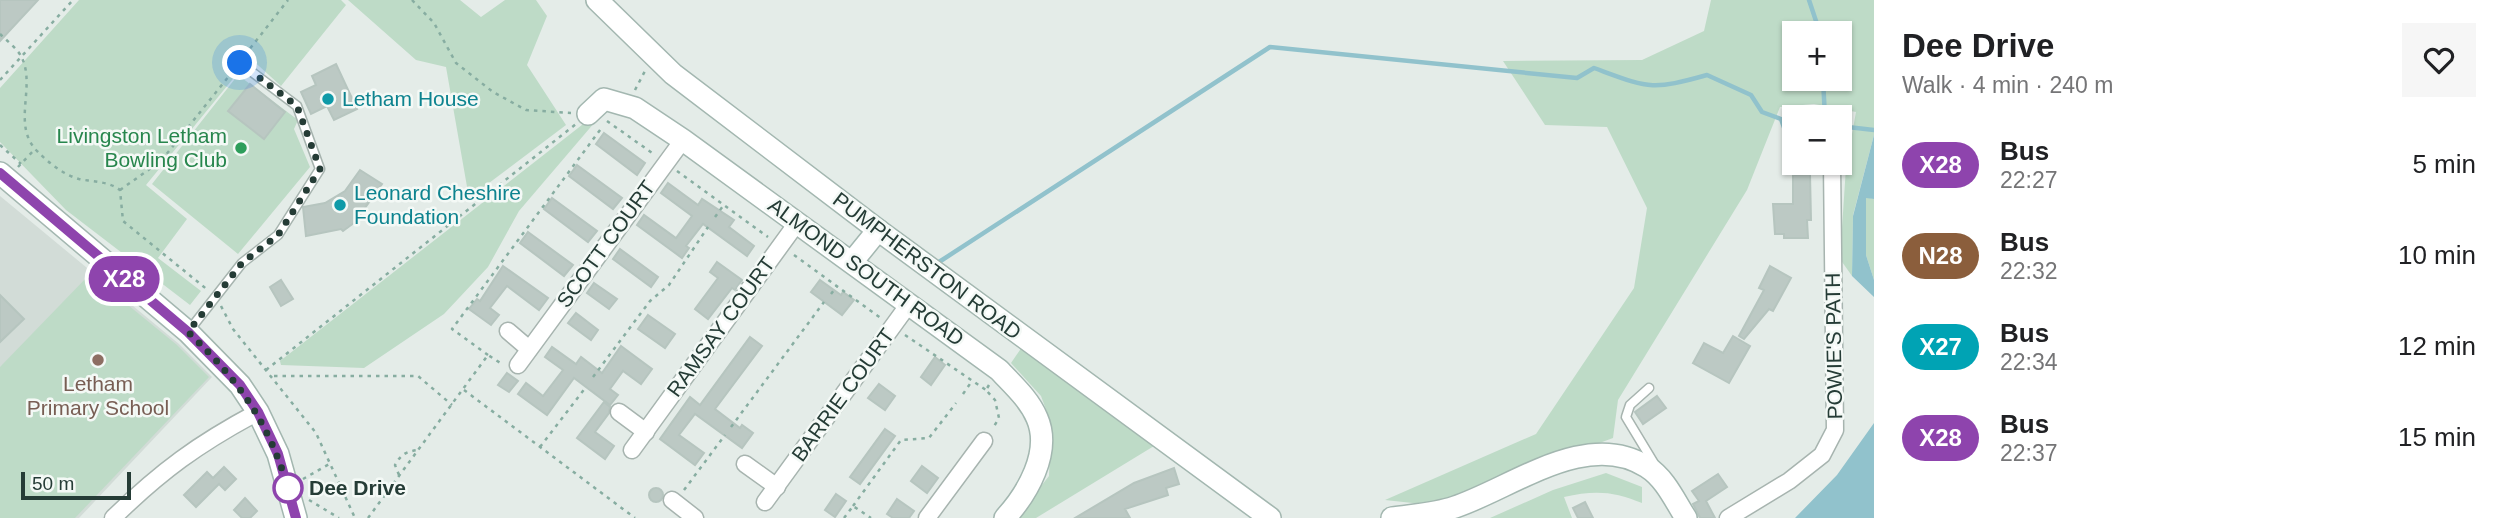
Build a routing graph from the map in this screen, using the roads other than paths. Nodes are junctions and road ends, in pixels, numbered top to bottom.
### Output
1 (597, 0) edge
2 (240, 63) road end
3 (588, 114) road end
4 (683, 139) junction
5 (10, 172) edge
6 (1832, 175) edge
7 (797, 223) junction
8 (878, 230) junction
9 (852, 262) junction
10 (909, 304) junction
11 (508, 331) dead end
12 (188, 332) junction
13 (529, 349) junction
14 (517, 365) road end
15 (1649, 388) dead end
16 (258, 412) junction
17 (619, 412) dead end
18 (646, 432) junction
19 (984, 441) dead end
20 (632, 450) dead end
21 (745, 464) dead end
22 (777, 486) junction
23 (1666, 487) junction
24 (672, 500) road end
25 (765, 502) dead end
26 (114, 518) edge
27 (296, 518) edge
28 (695, 518) edge
29 (927, 518) edge
30 (1005, 518) edge
31 (1270, 518) edge
32 (1392, 518) edge
33 (1686, 518) edge
34 (1728, 518) edge

1 - 8 street, PUMPHERSTON ROAD
2 - 12 lane
3 - 4 street, ALMOND SOUTH ROAD
4 - 7 street, ALMOND SOUTH ROAD
4 - 13 street, SCOTT COURT
5 - 12 street
6 - 34 street, POWIE'S PATH
7 - 9 street, ALMOND SOUTH ROAD
7 - 18 street, RAMSAY COURT
8 - 9 street
8 - 31 street, PUMPHERSTON ROAD
9 - 10 street, ALMOND SOUTH ROAD
10 - 22 street, BARRIE COURT
10 - 30 street, ALMOND SOUTH ROAD
11 - 13 street
12 - 16 street
13 - 14 street, SCOTT COURT
15 - 23 lane
16 - 26 street
16 - 27 street
17 - 18 street
18 - 20 street, RAMSAY COURT
19 - 29 street
21 - 22 street
22 - 25 street, BARRIE COURT
23 - 32 street
23 - 33 street
24 - 28 street

